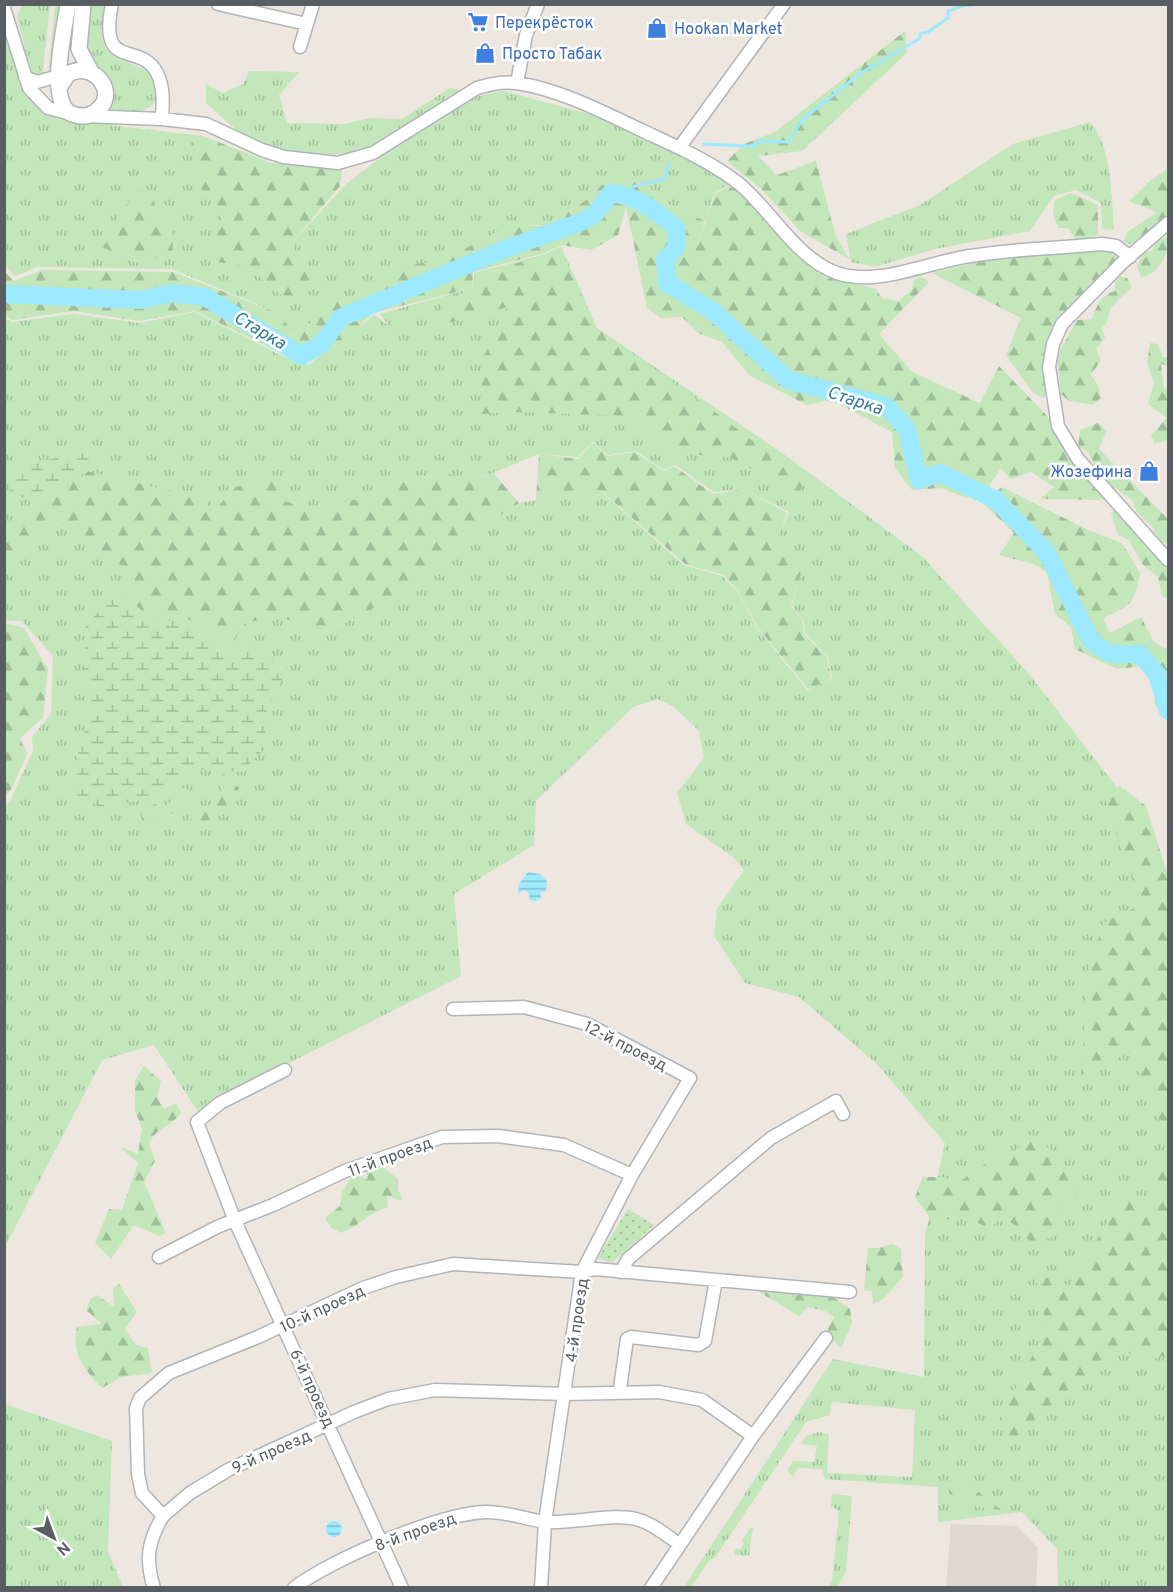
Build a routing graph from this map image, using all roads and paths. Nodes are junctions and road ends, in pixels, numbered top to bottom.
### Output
1 (68, 4) edge
2 (83, 4) edge
3 (112, 4) edge
4 (218, 4) edge
5 (313, 4) edge
6 (538, 4) edge
7 (784, 4) edge
8 (4, 8) edge
9 (307, 24) junction
10 (300, 47) dead end
11 (91, 72) junction
12 (24, 77) junction
13 (63, 79) junction
14 (517, 83) junction
15 (103, 102) junction
16 (79, 116) junction
17 (113, 119) junction
18 (162, 119) junction
19 (679, 148) junction
20 (1168, 223) edge
21 (1130, 257) junction
22 (1168, 560) edge
23 (453, 1009) dead end
24 (285, 1070) dead end
25 (690, 1078) joint
26 (843, 1114) dead end
27 (632, 1175) junction
28 (235, 1221) junction
29 (159, 1257) dead end
30 (582, 1272) junction
31 (621, 1272) junction
32 (716, 1280) junction
33 (850, 1292) dead end
34 (284, 1325) junction
35 (826, 1338) dead end
36 (620, 1388) dead end
37 (565, 1394) junction
38 (330, 1425) junction
39 (753, 1436) junction
40 (163, 1516) junction
41 (545, 1522) junction
42 (382, 1543) junction
43 (679, 1544) junction
44 (154, 1587) edge
45 (294, 1587) edge
46 (402, 1587) edge
47 (541, 1587) edge
48 (651, 1587) edge

1 - 13 street
2 - 11 street
3 - 18 street
4 - 9 street
5 - 9 street
6 - 14 street
7 - 19 street
8 - 12 street
9 - 10 street
11 - 13 street
11 - 15 street
12 - 13 street
12 - 16 street
13 - 16 street
14 - 18 street
14 - 19 street
15 - 16 street
15 - 17 street
16 - 17 street
17 - 18 street
19 - 21 street
20 - 21 street
21 - 22 street
23 - 25 street, 12-й проезд
24 - 28 street, 6-й проезд
25 - 27 street, 4-й проезд
26 - 31 street
27 - 28 street, 11-й проезд
27 - 30 street, 4-й проезд
28 - 29 street, 11-й проезд
28 - 34 street, 6-й проезд
30 - 31 street, 10-й проезд
30 - 34 street, 10-й проезд
30 - 37 street, 4-й проезд
31 - 32 street, 10-й проезд
32 - 33 street, 10-й проезд
32 - 36 street
34 - 38 street, 6-й проезд
34 - 40 street, 10-й проезд
35 - 39 street
37 - 38 street, 9-й проезд
37 - 39 street, 9-й проезд
37 - 41 street, 4-й проезд
38 - 40 street, 9-й проезд
38 - 42 street, 6-й проезд
39 - 43 street
40 - 44 street
41 - 42 street, 8-й проезд
41 - 43 street, 8-й проезд
41 - 47 street, 4-й проезд
42 - 45 street, 8-й проезд
42 - 46 street, 6-й проезд
43 - 48 street

